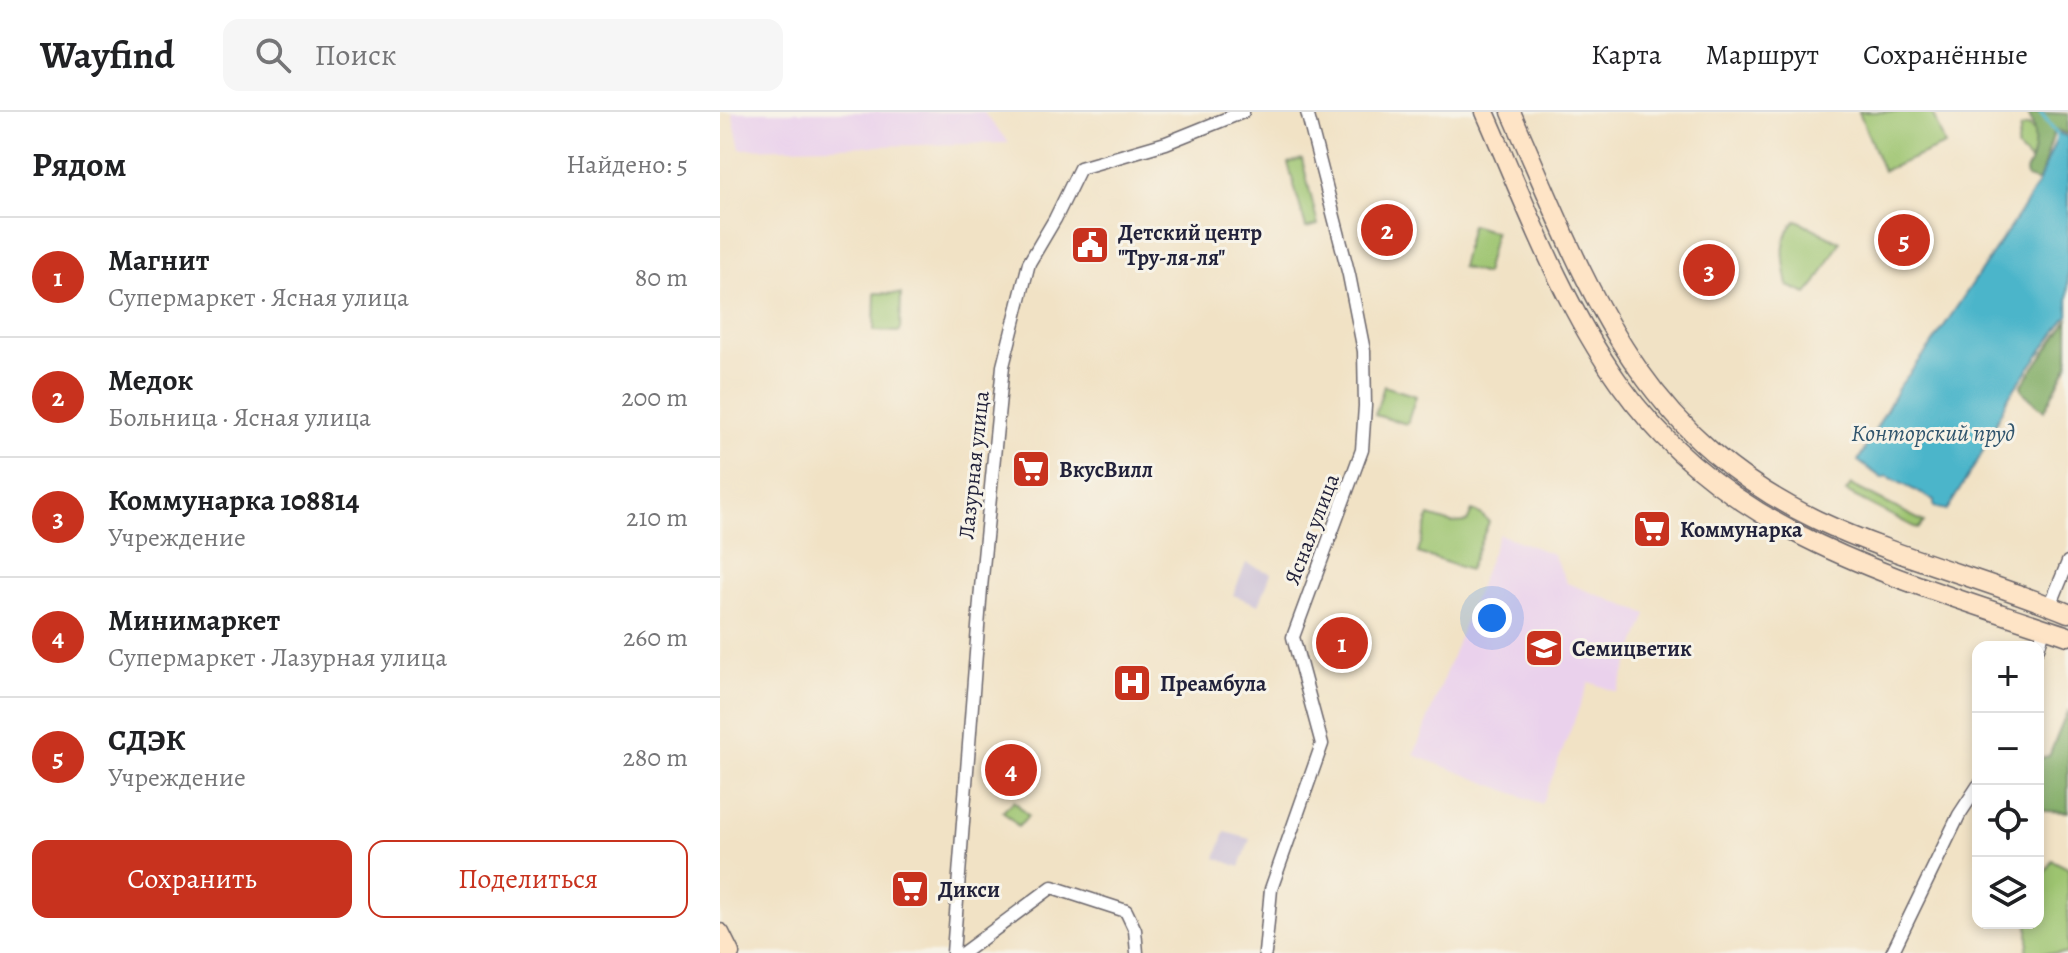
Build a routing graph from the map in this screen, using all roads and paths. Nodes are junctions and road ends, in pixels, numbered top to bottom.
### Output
1 (1243, 112) edge
2 (1307, 112) edge
3 (1485, 112) edge
4 (1511, 112) edge
5 (2068, 562) edge
6 (2059, 609) edge
7 (2045, 628) junction
8 (2068, 636) edge
9 (2040, 641) edge
10 (1972, 795) edge
11 (720, 933) edge
12 (730, 953) edge
13 (953, 953) edge
14 (963, 953) edge
15 (1137, 953) edge
16 (1265, 953) edge
17 (1892, 953) edge

1 - 13 street, Лазурная улица
2 - 16 street, Ясная улица
3 - 7 main road
4 - 6 main road
5 - 6 street
7 - 8 main road
7 - 9 street
10 - 17 street
11 - 12 main road
14 - 15 street

